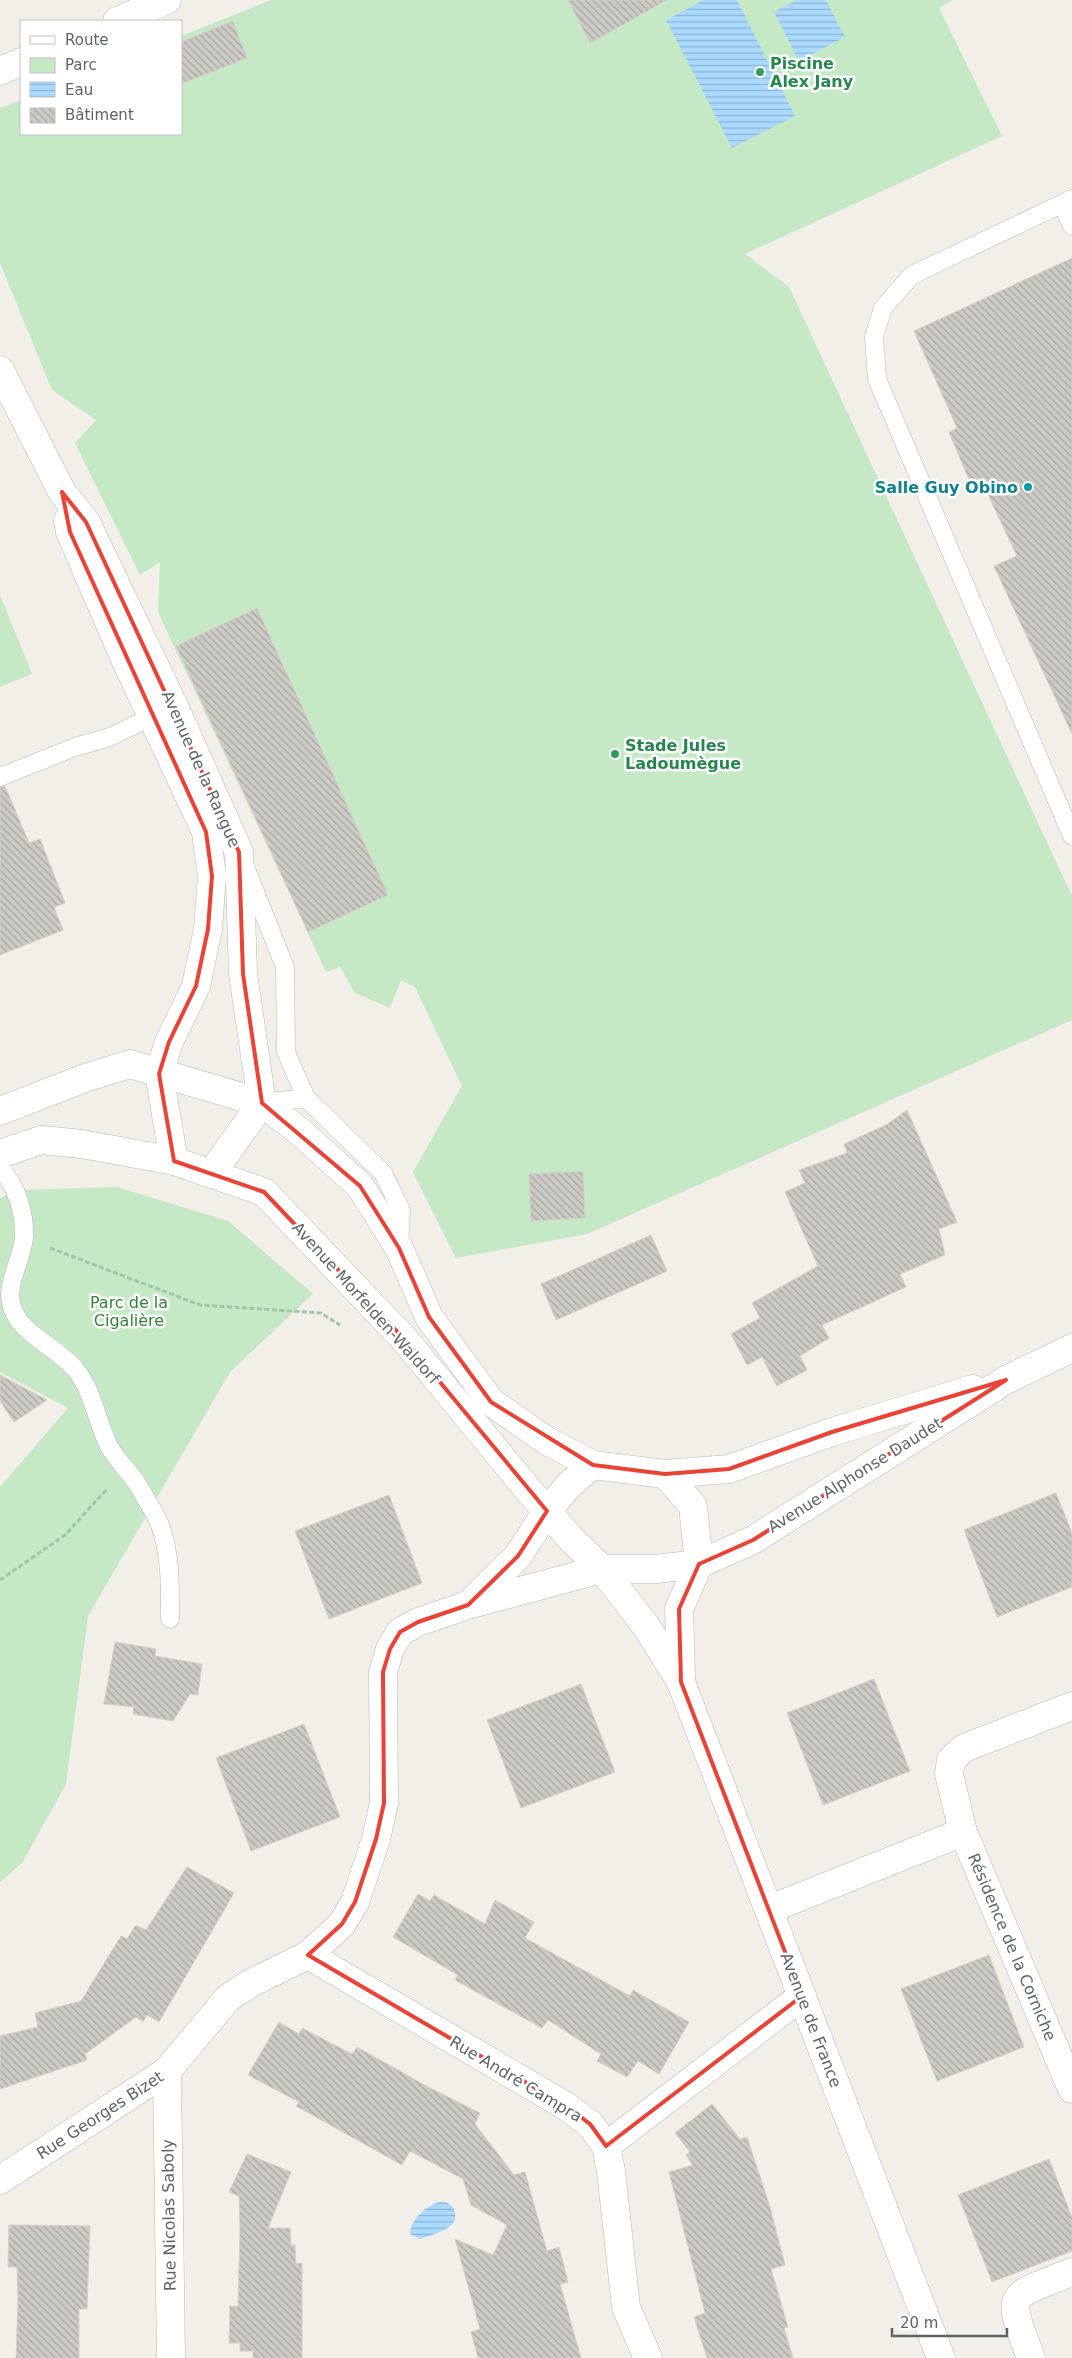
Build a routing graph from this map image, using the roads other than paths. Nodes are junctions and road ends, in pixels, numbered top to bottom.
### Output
1 (167, 0) edge
2 (119, 20) edge
3 (20, 62) edge
4 (0, 72) edge
5 (1067, 202) edge
6 (1072, 226) edge
7 (0, 370) edge
8 (163, 711) junction
9 (0, 777) edge
10 (1071, 833) edge
11 (239, 852) junction
12 (159, 1074) junction
13 (306, 1098) junction
14 (262, 1103) junction
15 (0, 1111) edge
16 (0, 1154) edge
17 (174, 1161) junction
18 (0, 1167) edge
19 (211, 1174) junction
20 (399, 1248) junction
21 (1072, 1348) edge
22 (1006, 1380) junction
23 (593, 1465) junction
24 (665, 1474) junction
25 (547, 1511) junction
26 (700, 1564) junction
27 (602, 1569) junction
28 (468, 1605) junction
29 (170, 1619) dead end
30 (681, 1682) junction
31 (1072, 1706) edge
32 (963, 1832) junction
33 (770, 1909) junction
34 (308, 1956) junction
35 (802, 1996) junction
36 (167, 2071) junction
37 (1072, 2089) edge
38 (606, 2146) junction
39 (0, 2180) edge
40 (1072, 2272) edge
41 (171, 2358) edge
42 (648, 2358) edge
43 (941, 2358) edge
44 (1031, 2358) edge

1 - 2 street
3 - 4 street
5 - 6 lane
5 - 10 lane
7 - 8 street, Avenue de la Rangue
8 - 9 lane
8 - 11 street, Avenue de la Rangue
8 - 12 street, Avenue de la Rangue
11 - 13 lane
11 - 14 street, Avenue de la Rangue
12 - 14 street, Avenue Morfelden-Waldorf
12 - 15 street, Avenue Morfelden-Waldorf
12 - 17 street, Avenue de la Rangue
13 - 14 lane
13 - 20 lane
14 - 19 street
14 - 20 street, Avenue Morfelden-Waldorf
16 - 17 street, Avenue Morfelden-Waldorf
17 - 19 street, Avenue Morfelden-Waldorf
18 - 29 lane
19 - 25 street, Avenue Morfelden-Waldorf
20 - 23 street, Avenue Morfelden-Waldorf
21 - 22 street, Avenue Alphonse Daudet
22 - 24 street, Avenue Alphonse Daudet
22 - 26 street, Avenue Alphonse Daudet
23 - 24 street, Avenue Morfelden-Waldorf
23 - 25 street
24 - 26 street
25 - 27 street, Avenue Morfelden-Waldorf
25 - 28 street
26 - 27 street
26 - 30 street, Avenue de France
27 - 28 street, Rue Georges Bizet
27 - 30 street, Avenue de France
28 - 34 street, Rue Georges Bizet
30 - 33 street, Avenue de France
31 - 32 street, Résidence de la Corniche
32 - 33 street, Résidence de la Corniche
32 - 37 street, Résidence de la Corniche
33 - 35 street, Avenue de France
34 - 36 street, Rue Georges Bizet
34 - 38 street, Rue André Campra
35 - 38 street
35 - 43 street, Avenue de France
36 - 39 street, Rue Georges Bizet
36 - 41 street, Rue Nicolas Saboly
38 - 42 street, Rue André Campra
40 - 44 street

